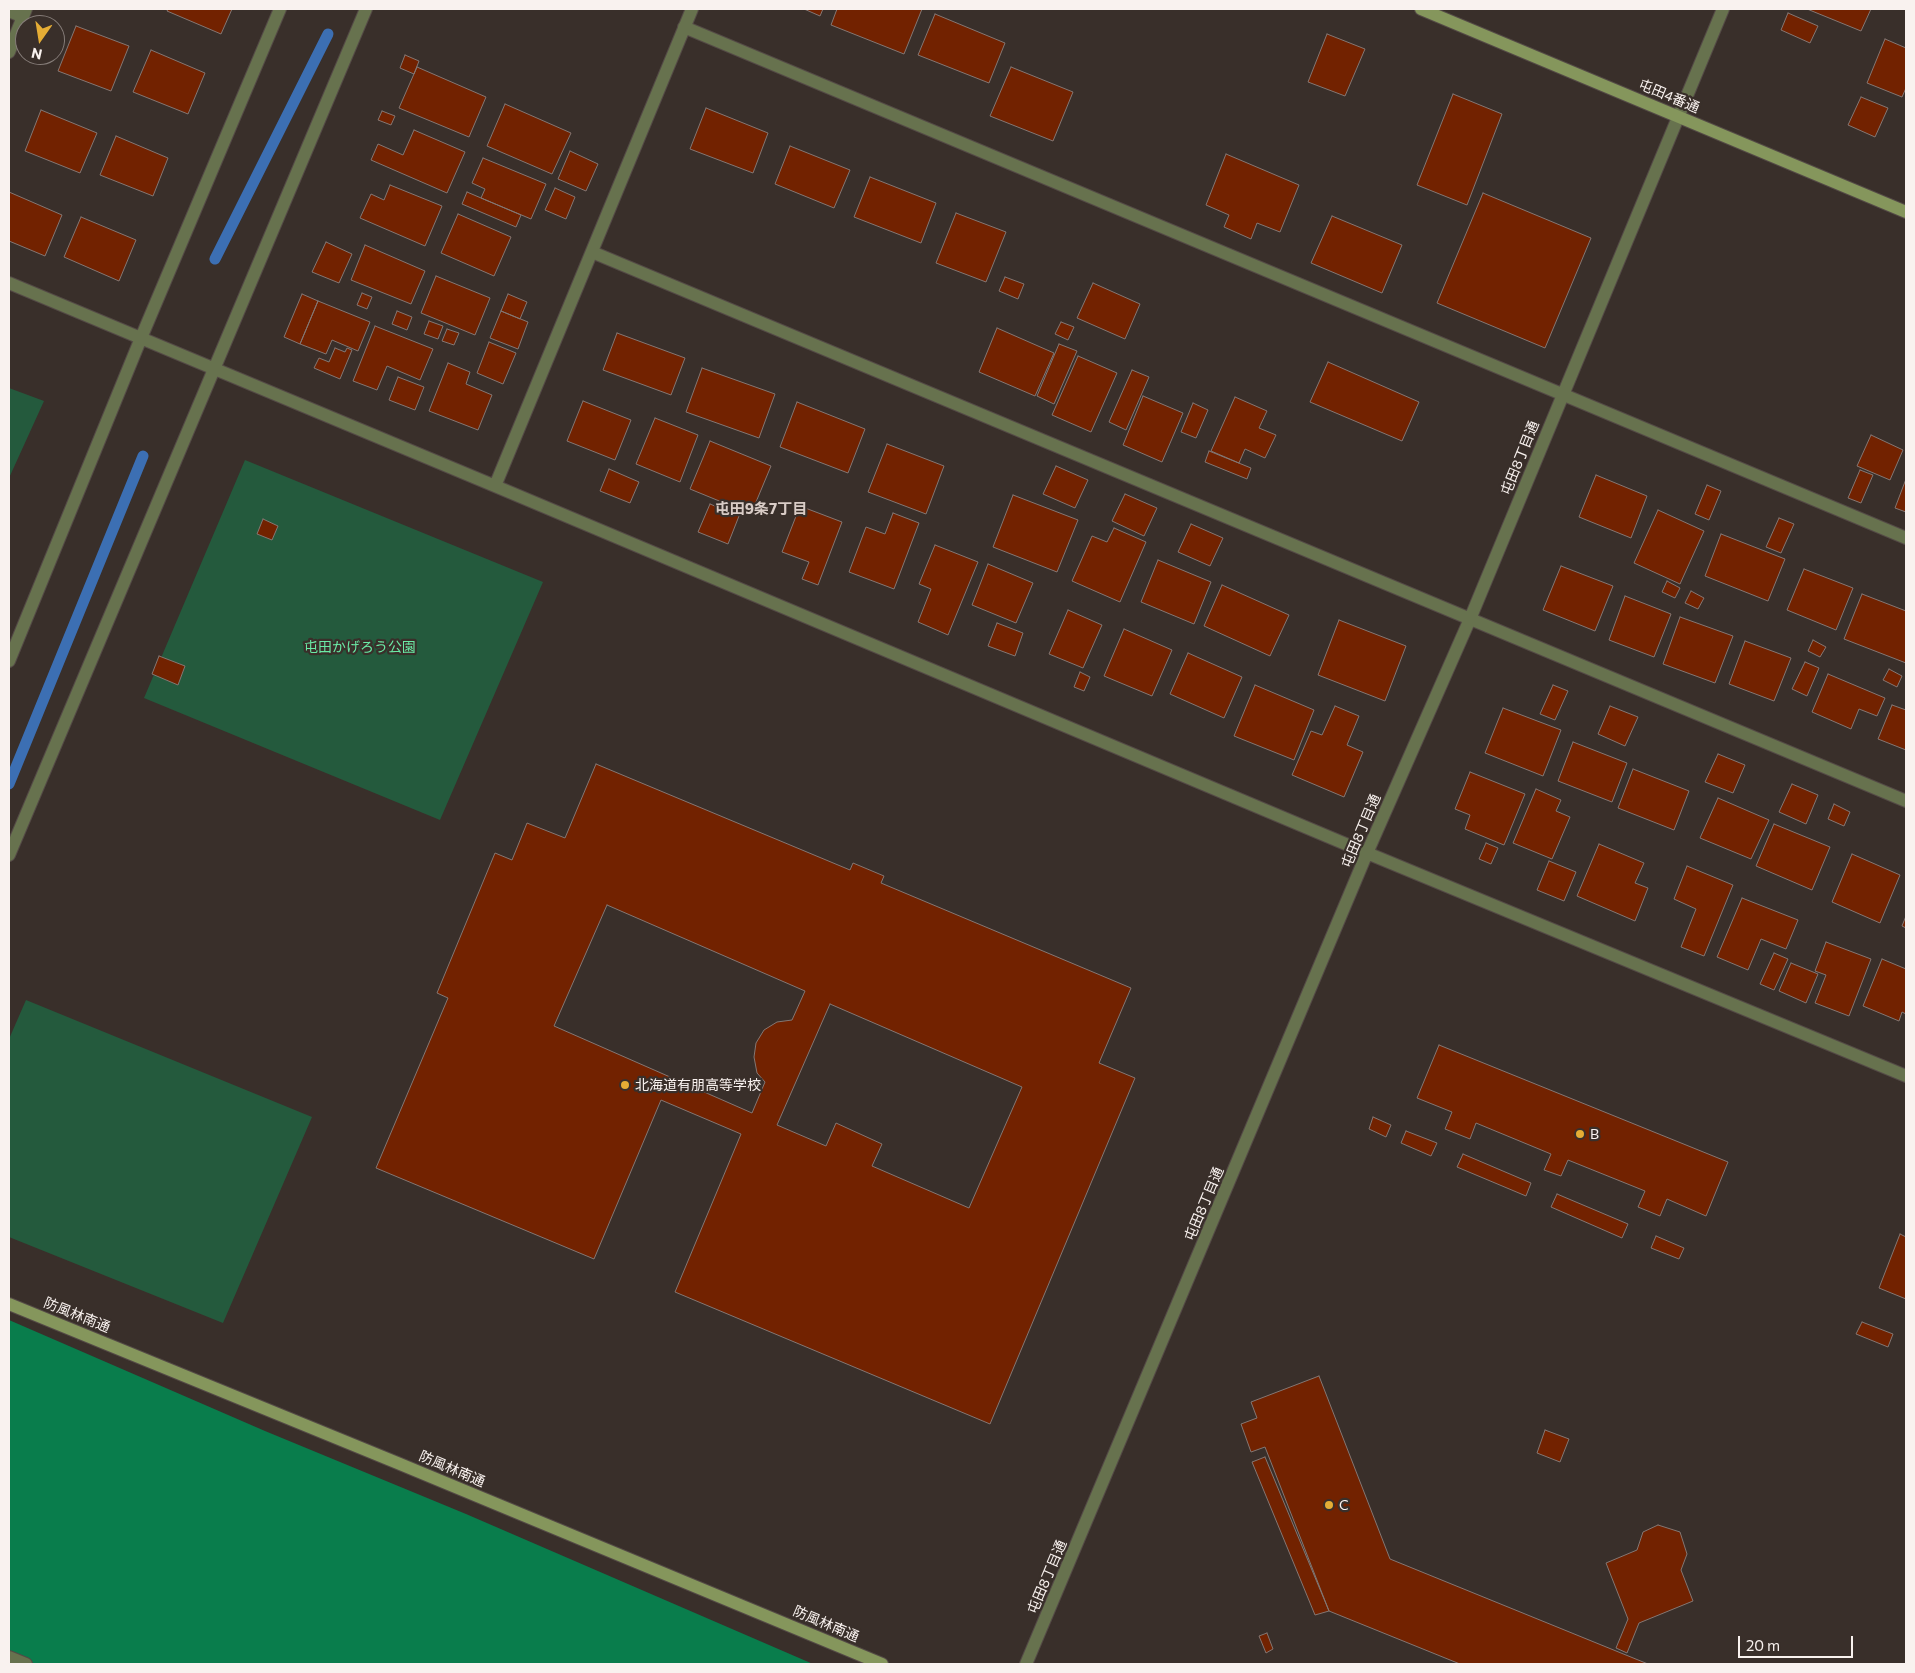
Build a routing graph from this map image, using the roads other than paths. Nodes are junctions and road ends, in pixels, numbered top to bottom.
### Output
1 (280, 9) edge
2 (366, 9) edge
3 (692, 9) edge
4 (1421, 9) edge
5 (1723, 9) edge
6 (9, 11) edge
7 (25, 13) edge
8 (684, 27) junction
9 (9, 52) edge
10 (1678, 116) junction
11 (1906, 212) edge
12 (592, 252) junction
13 (9, 283) edge
14 (140, 338) junction
15 (214, 369) junction
16 (1563, 394) junction
17 (496, 486) junction
18 (1906, 538) edge
19 (1470, 619) junction
20 (9, 661) edge
21 (1906, 801) edge
22 (1367, 853) junction
23 (9, 855) edge
24 (1906, 1076) edge
25 (9, 1304) edge
26 (9, 1657) edge
27 (26, 1664) edge
28 (882, 1664) edge
29 (1026, 1664) edge

1 - 14 street
2 - 15 street
3 - 8 street
4 - 10 street, 屯田4番通
5 - 10 street, 屯田8丁目通
6 - 7 street
7 - 9 street
8 - 12 street
8 - 16 street
10 - 11 street, 屯田4番通
10 - 16 street, 屯田8丁目通
12 - 17 street
12 - 19 street
13 - 14 street
14 - 15 street
14 - 20 street
15 - 17 street
15 - 23 street
16 - 18 street
16 - 19 street, 屯田8丁目通
17 - 22 street
19 - 21 street
19 - 22 street, 屯田8丁目通
22 - 24 street
22 - 29 street, 屯田8丁目通
25 - 28 street, 防風林南通
26 - 27 street

